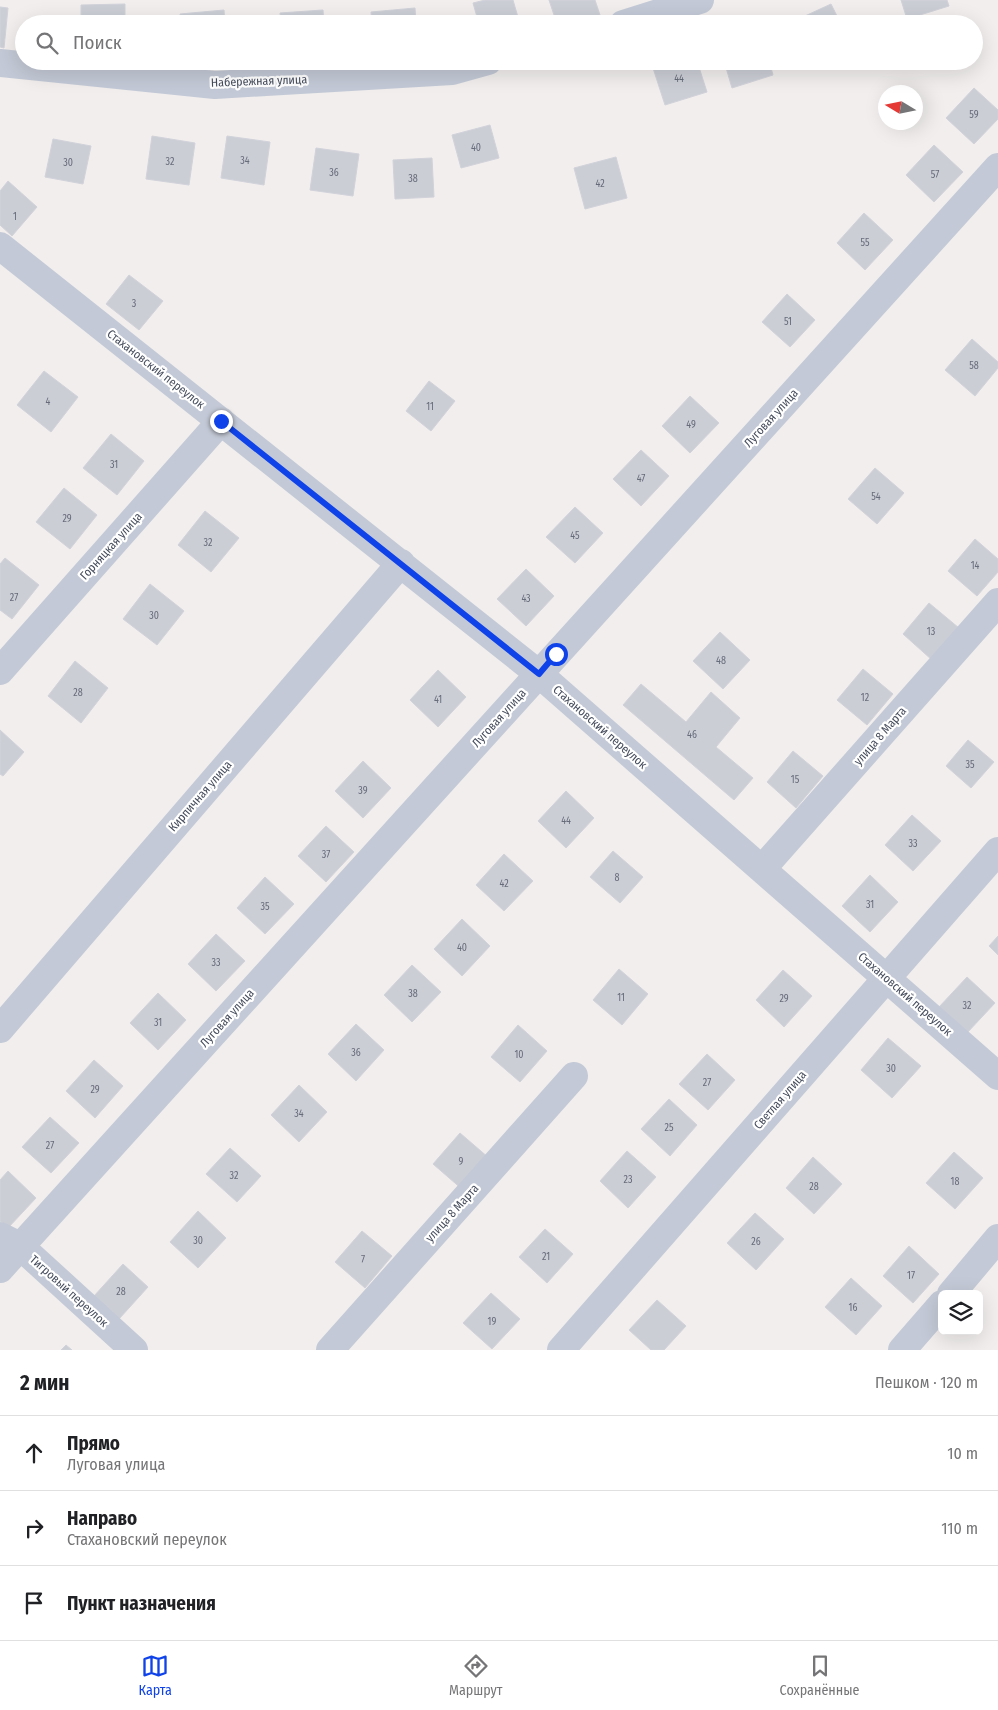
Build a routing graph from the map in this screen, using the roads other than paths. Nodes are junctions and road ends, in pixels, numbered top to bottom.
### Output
1 (700, 0) edge
2 (652, 15) edge
3 (0, 63) edge
4 (15, 65) edge
5 (68, 70) edge
6 (456, 70) edge
7 (998, 167) edge
8 (0, 246) edge
9 (221, 421) junction
10 (401, 563) junction
11 (998, 602) edge
12 (0, 671) edge
13 (539, 674) junction
14 (998, 851) edge
15 (762, 869) junction
16 (886, 978) junction
17 (0, 1029) edge
18 (574, 1076) dead end
19 (998, 1076) edge
20 (998, 1238) edge
21 (10, 1241) edge
22 (0, 1269) edge
23 (953, 1290) edge
24 (938, 1309) edge
25 (134, 1350) edge
26 (330, 1350) edge
27 (561, 1350) edge
28 (902, 1350) edge

1 - 2 street
3 - 4 street, Набережная улица
5 - 6 street, Набережная улица
7 - 13 street, Луговая улица
8 - 9 street, Стахановский переулок
9 - 10 street, Стахановский переулок
9 - 12 street, Горняцкая улица
10 - 13 street, Стахановский переулок
10 - 17 street, Кирпичная улица
11 - 15 street, улица 8 Марта
13 - 15 street, Стахановский переулок
13 - 21 street, Луговая улица
14 - 16 street, Светлая улица
15 - 16 street, Стахановский переулок
16 - 19 street, Стахановский переулок
16 - 27 street, Светлая улица
18 - 26 street, улица 8 Марта
20 - 23 street
21 - 22 street, Луговая улица
21 - 25 street, Тигровый переулок
24 - 28 street

